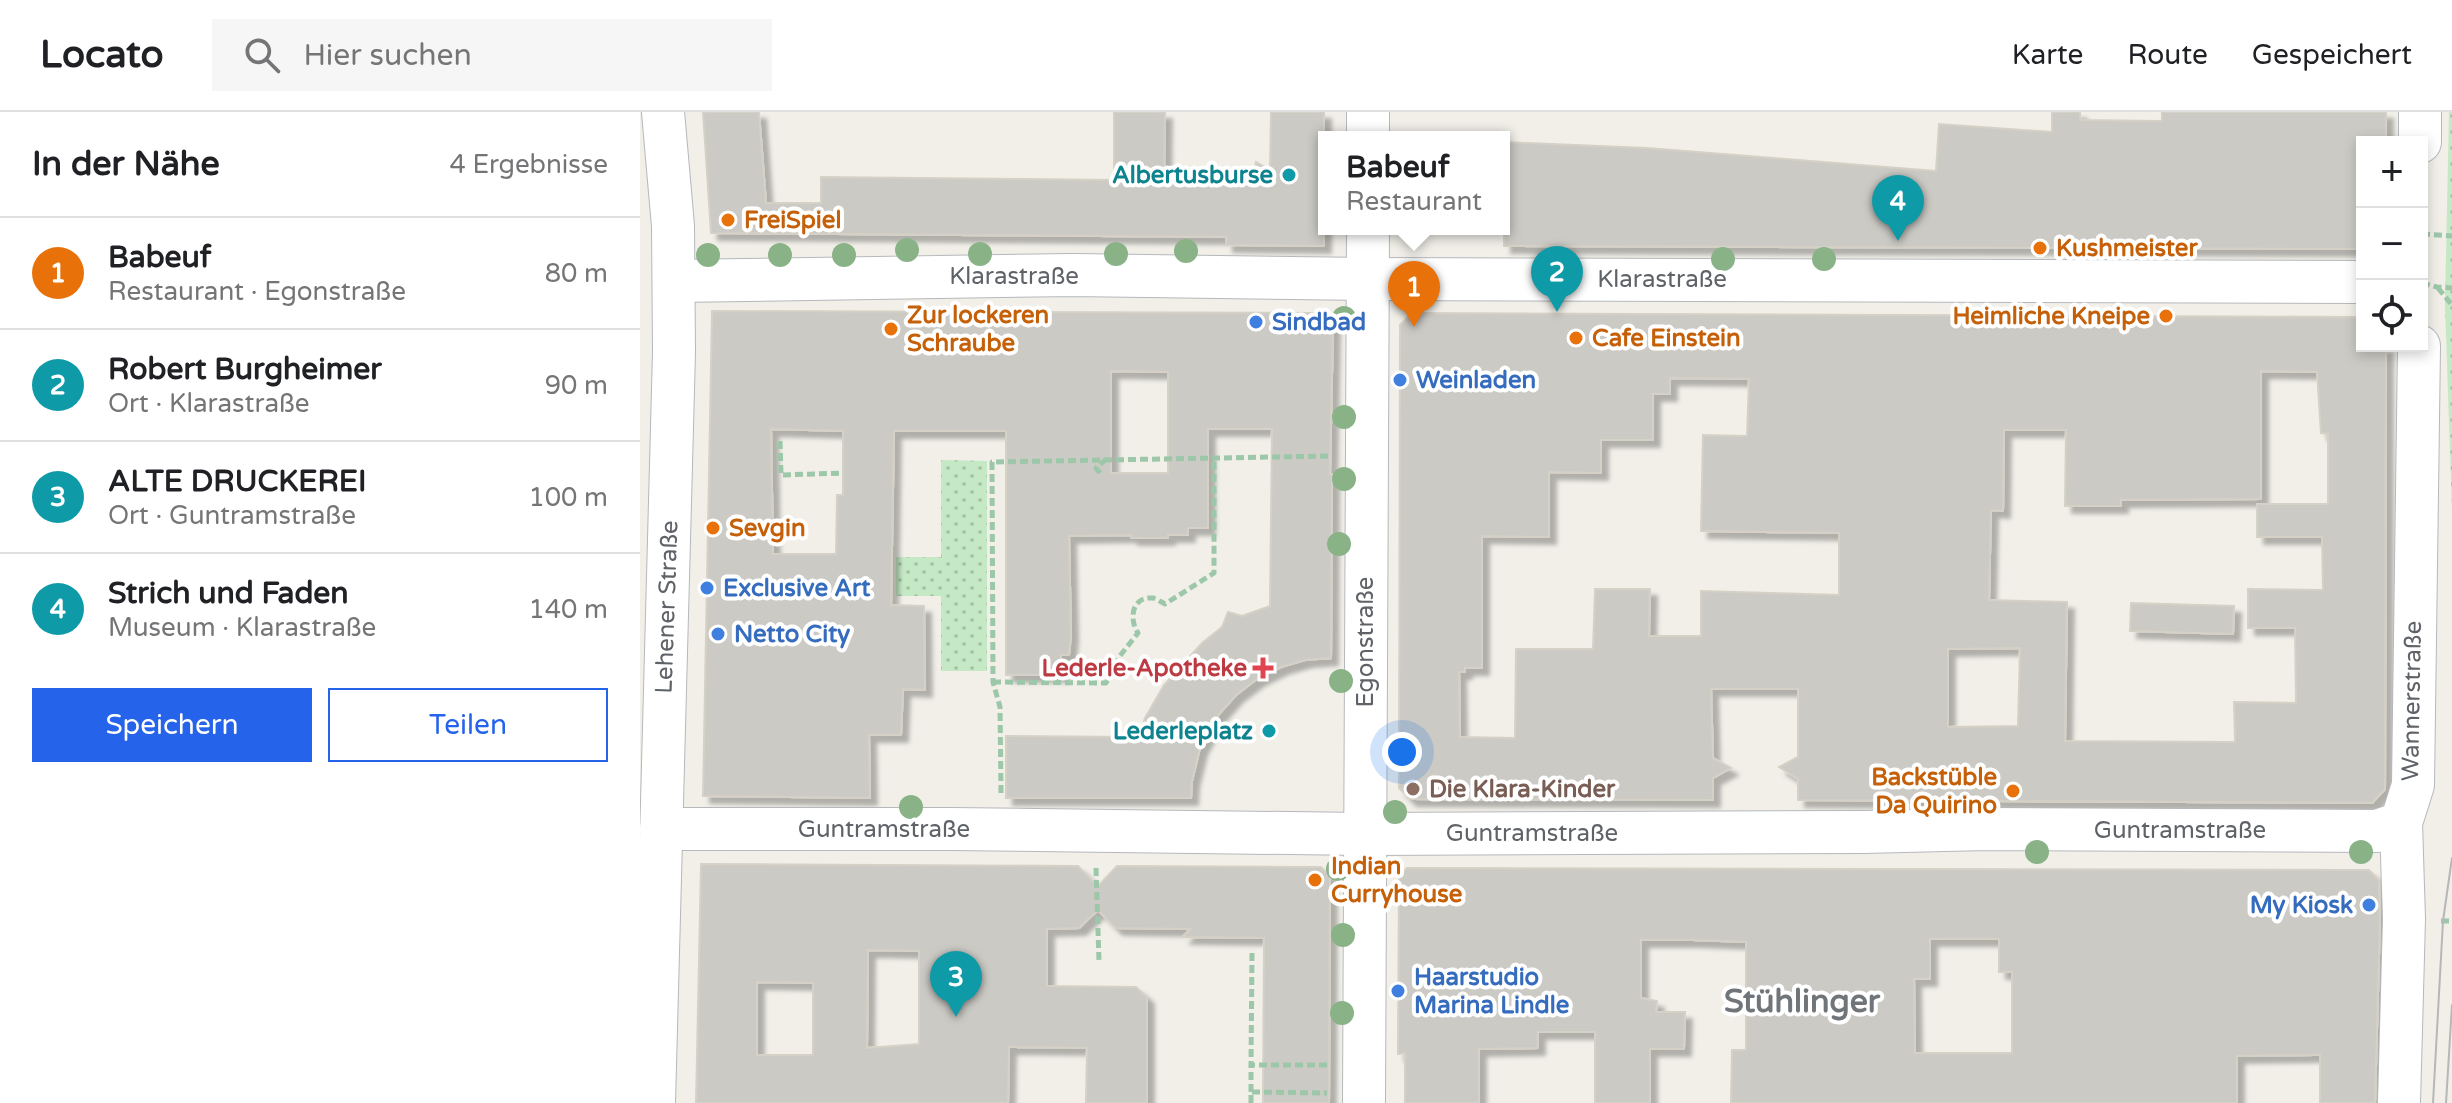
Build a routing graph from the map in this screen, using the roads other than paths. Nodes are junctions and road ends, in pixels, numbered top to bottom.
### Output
1 (663, 112) edge
2 (2420, 112) edge
3 (2420, 136) edge
4 (656, 223) edge
5 (1368, 235) edge
6 (1368, 279) junction
7 (674, 281) junction
8 (2356, 282) edge
9 (2419, 352) edge
10 (655, 468) edge
11 (2401, 823) junction
12 (661, 829) junction
13 (1364, 834) junction
14 (648, 978) edge
15 (1364, 1087) edge
16 (654, 1103) edge
17 (2399, 1103) edge

1 - 4 street, Lehener Straße
2 - 3 street
4 - 7 street, Lehener Straße
5 - 6 street, Egonstraße
6 - 7 street, Klarastraße
6 - 8 street, Klarastraße
6 - 13 street, Egonstraße
7 - 10 street, Lehener Straße
9 - 11 street, Wannerstraße
10 - 12 street, Lehener Straße
11 - 13 street, Guntramstraße
11 - 17 street, Wannerstraße
12 - 13 street, Guntramstraße
12 - 14 street, Lehener Straße
13 - 15 street, Egonstraße
14 - 16 street, Lehener Straße

